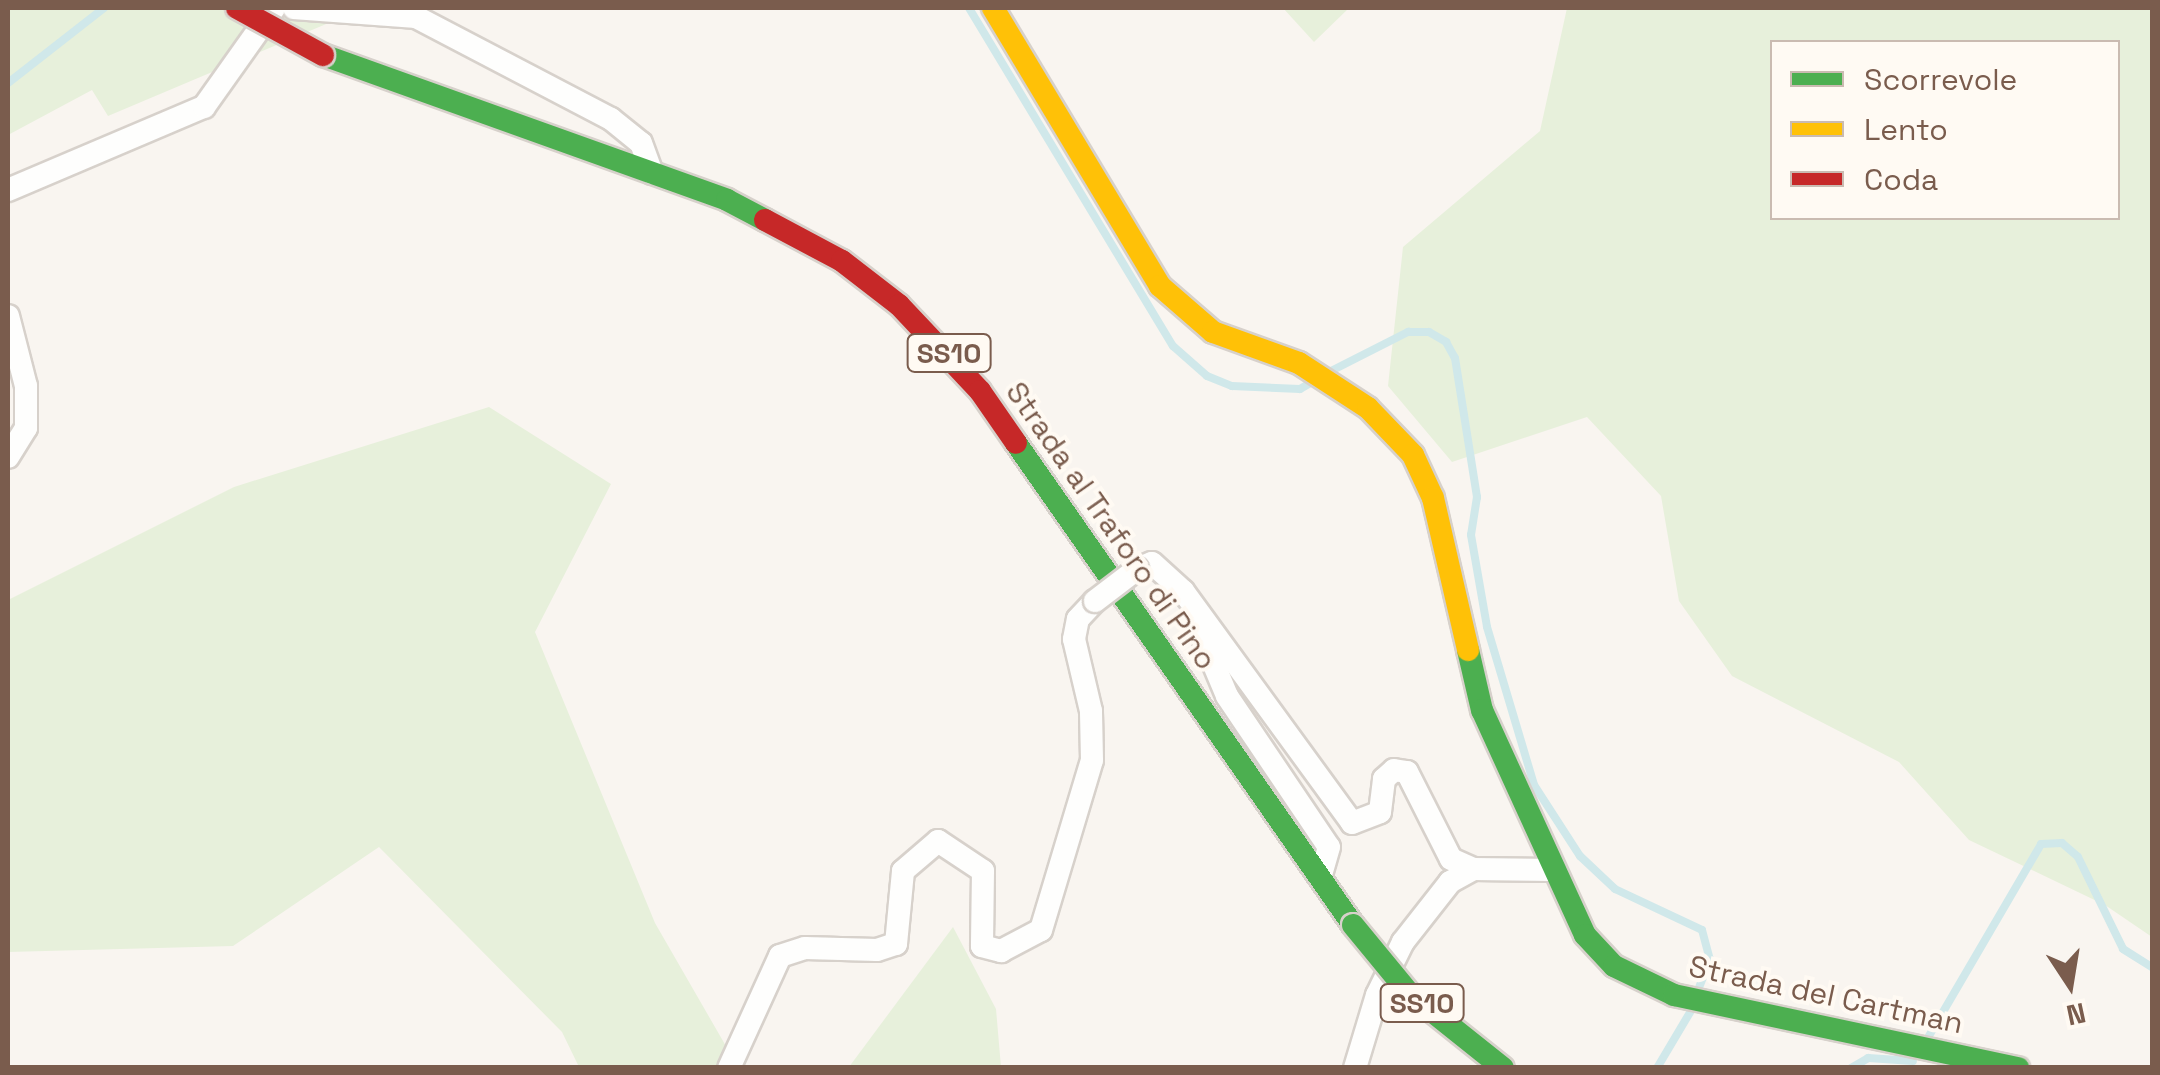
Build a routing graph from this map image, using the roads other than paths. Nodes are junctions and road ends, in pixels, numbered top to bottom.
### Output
1 (237, 8) edge
2 (274, 8) edge
3 (294, 8) edge
4 (993, 8) edge
5 (652, 172) junction
6 (8, 190) edge
7 (8, 316) edge
8 (8, 457) edge
9 (1183, 591) junction
10 (1472, 869) junction
11 (1553, 870) junction
12 (1320, 878) junction
13 (728, 1068) edge
14 (1355, 1068) edge
15 (1504, 1068) edge
16 (2018, 1068) edge

1 - 5 main road, Strada al Traforo di Pino / SS10, bridge
2 - 6 street
3 - 5 street
4 - 11 main road, Strada del Cartman
5 - 12 main road, Strada al Traforo di Pino / SS10
7 - 8 street
9 - 10 street
9 - 12 street
9 - 13 street, bridge
10 - 11 street
10 - 14 street
11 - 16 main road, Strada del Cartman
12 - 15 main road, Strada al Traforo di Pino / SS10, bridge

